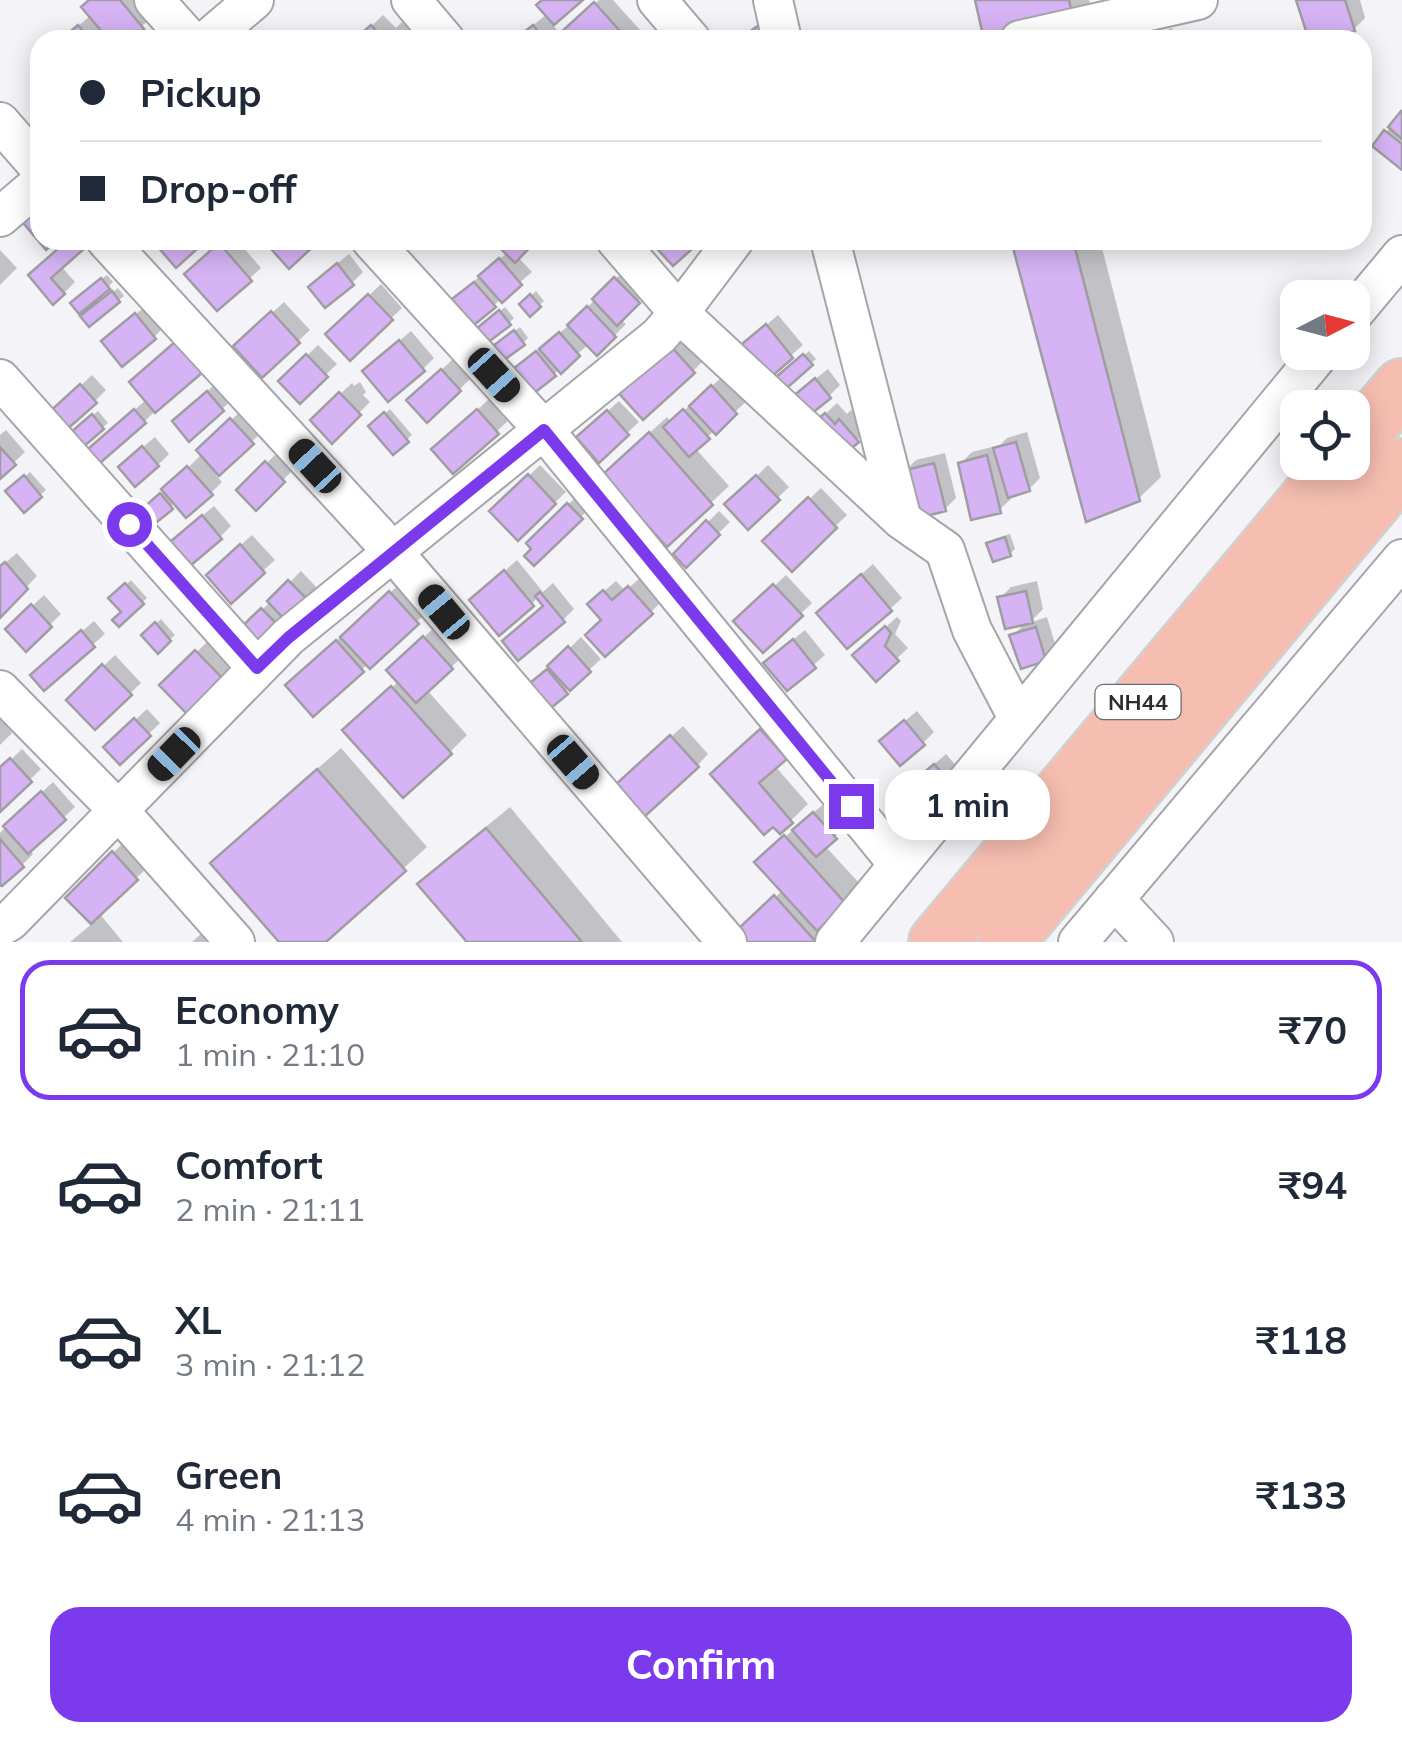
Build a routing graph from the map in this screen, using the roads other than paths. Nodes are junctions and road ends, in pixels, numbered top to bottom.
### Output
1 (154, 0) edge
2 (254, 0) edge
3 (411, 0) edge
4 (657, 0) edge
5 (773, 0) edge
6 (1198, 0) edge
7 (1090, 12) edge
8 (181, 30) edge
9 (219, 30) edge
10 (436, 30) edge
11 (682, 30) edge
12 (780, 30) edge
13 (1045, 30) edge
14 (0, 122) edge
15 (30, 156) edge
16 (30, 191) edge
17 (0, 217) edge
18 (115, 250) edge
19 (381, 250) edge
20 (625, 250) edge
21 (727, 250) edge
22 (833, 250) edge
23 (1402, 255) edge
24 (1370, 293) edge
25 (679, 314) junction
26 (1306, 370) edge
27 (0, 379) edge
28 (1402, 387) edge
29 (1370, 425) edge
30 (544, 430) junction
31 (1402, 467) edge
32 (1326, 480) edge
33 (902, 520) junction
34 (393, 552) junction
35 (1402, 559) edge
36 (257, 668) junction
37 (0, 690) edge
38 (1018, 718) junction
39 (119, 811) junction
40 (1054, 843) junction
41 (898, 864) junction
42 (1114, 900) junction
43 (0, 927) edge
44 (236, 942) edge
45 (727, 942) edge
46 (835, 942) edge
47 (937, 942) edge
48 (1006, 942) edge
49 (1078, 942) edge
50 (1154, 942) edge

1 - 8 street
2 - 9 street
3 - 10 street
4 - 11 street
5 - 12 street
6 - 7 street
7 - 13 street
14 - 15 street
16 - 17 street
18 - 34 street
19 - 30 street
20 - 25 street
21 - 25 street
22 - 33 street
23 - 24 street
25 - 30 street
25 - 33 street
26 - 38 street
27 - 36 street
28 - 29 highway
30 - 34 street
30 - 41 street
31 - 40 highway, NH44
32 - 40 highway, NH44
33 - 38 street
34 - 36 street
34 - 45 street
35 - 42 street
36 - 39 street
37 - 39 street
38 - 41 street
39 - 43 street
39 - 44 street
40 - 47 highway, NH44
40 - 48 highway, NH44
41 - 46 street
42 - 49 street
42 - 50 street

